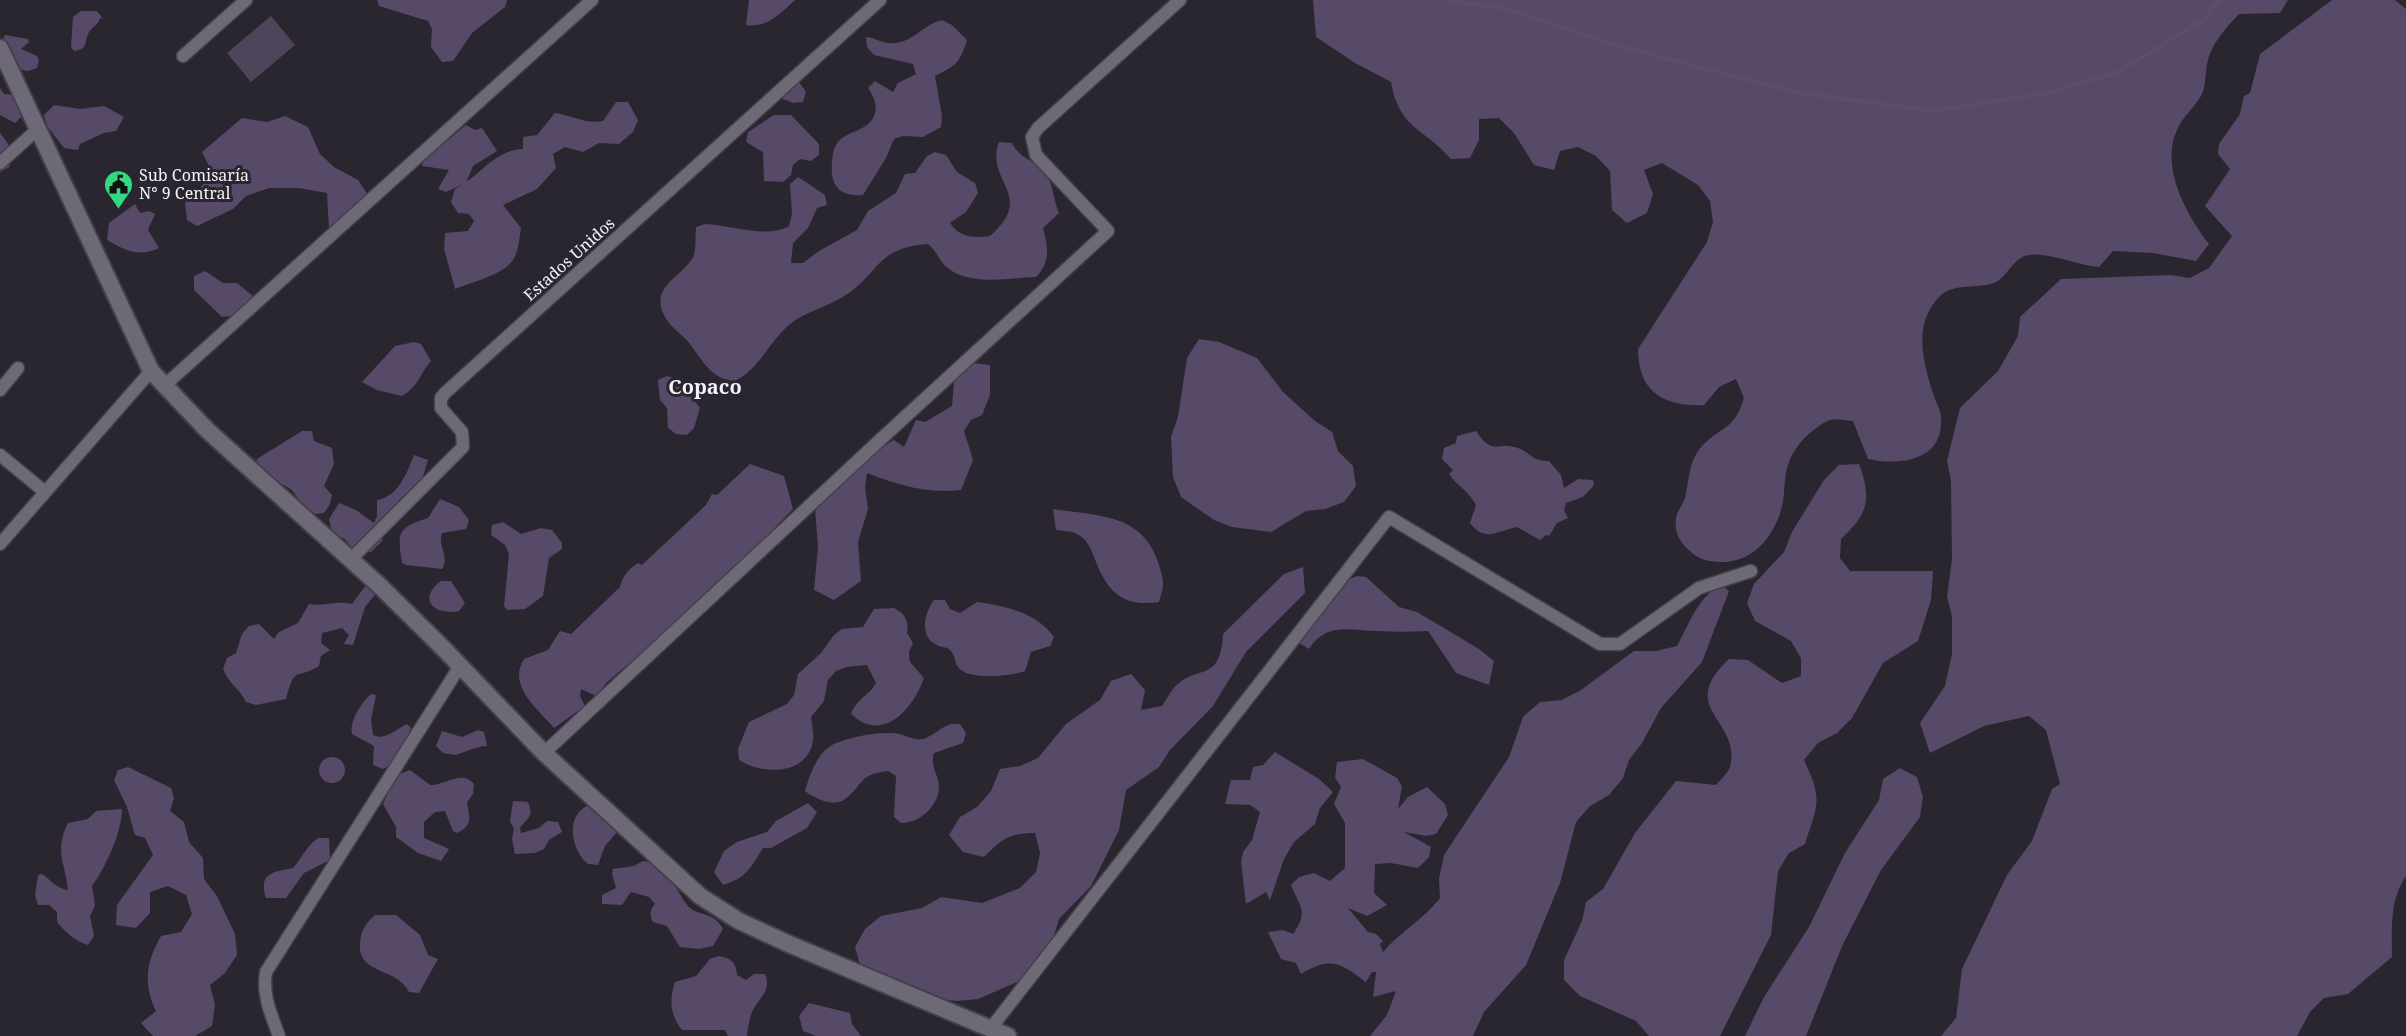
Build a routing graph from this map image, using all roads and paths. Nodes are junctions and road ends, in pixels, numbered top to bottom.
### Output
1 (246, 0) edge
2 (592, 0) edge
3 (880, 0) edge
4 (1180, 0) edge
5 (0, 48) edge
6 (183, 56) dead end
7 (39, 128) junction
8 (0, 162) edge
9 (18, 368) dead end
10 (151, 371) junction
11 (164, 386) junction
12 (0, 390) edge
13 (0, 455) edge
14 (45, 492) junction
15 (0, 544) edge
16 (351, 559) junction
17 (1751, 571) dead end
18 (460, 666) junction
19 (544, 753) junction
20 (991, 1028) junction
21 (279, 1036) edge
22 (1008, 1036) edge

1 - 6 street
2 - 11 street
3 - 16 street, Estados Unidos
4 - 19 street
5 - 7 street
7 - 8 street
7 - 10 street
9 - 12 street
10 - 11 street
10 - 14 street
11 - 16 street
13 - 14 street
14 - 15 street
16 - 18 street
17 - 20 street
18 - 19 street
18 - 21 street
19 - 20 street
20 - 22 street

